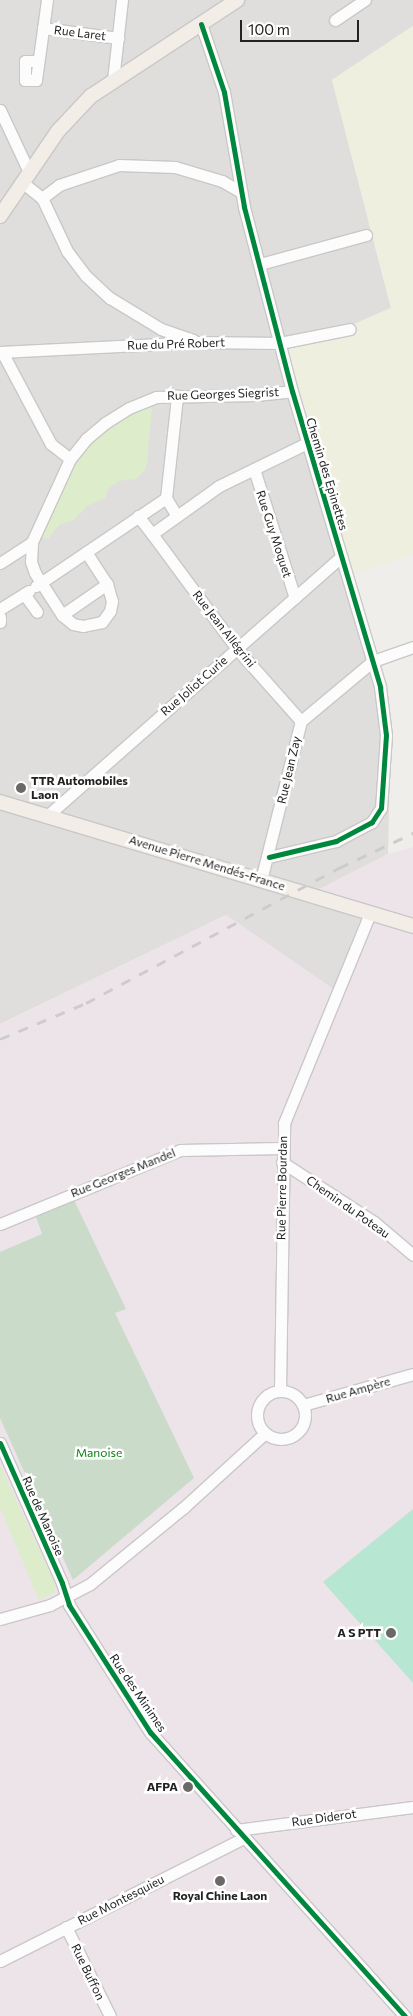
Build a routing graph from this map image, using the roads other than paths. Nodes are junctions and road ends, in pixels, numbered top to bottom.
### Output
1 (47, 0) edge
2 (122, 0) edge
3 (237, 0) edge
4 (360, 1) edge
5 (335, 20) dead end
6 (202, 24) junction
7 (43, 28) junction
8 (118, 38) junction
9 (38, 61) dead end
10 (113, 80) junction
11 (0, 110) edge
12 (4, 127) edge
13 (25, 177) junction
14 (242, 192) junction
15 (42, 198) junction
16 (1, 214) edge
17 (366, 235) dead end
18 (260, 264) junction
19 (350, 330) dead end
20 (199, 342) junction
21 (280, 343) junction
22 (1, 352) edge
23 (292, 391) junction
24 (177, 396) junction
25 (307, 443) junction
26 (70, 459) junction
27 (254, 469) junction
28 (166, 498) junction
29 (138, 516) junction
30 (178, 516) junction
31 (152, 534) junction
32 (32, 542) junction
33 (86, 552) junction
34 (341, 557) junction
35 (0, 563) edge
36 (107, 584) junction
37 (33, 588) junction
38 (295, 598) junction
39 (0, 609) edge
40 (36, 612) dead end
41 (62, 615) junction
42 (0, 617) edge
43 (0, 622) edge
44 (413, 647) edge
45 (237, 649) junction
46 (373, 662) junction
47 (301, 721) junction
48 (0, 802) edge
49 (47, 816) junction
50 (269, 857) junction
51 (261, 880) junction
52 (370, 913) junction
53 (413, 926) edge
54 (282, 1148) junction
55 (282, 1162) junction
56 (0, 1224) edge
57 (413, 1255) edge
58 (413, 1374) edge
59 (280, 1391) junction
60 (303, 1405) junction
61 (265, 1433) junction
62 (0, 1443) edge
63 (67, 1597) junction
64 (0, 1620) edge
65 (413, 1807) edge
66 (239, 1834) junction
67 (66, 1927) junction
68 (0, 1961) edge
69 (110, 2016) edge
70 (405, 2016) edge

1 - 7 street
2 - 8 street
3 - 6 main road
4 - 5 street
6 - 10 main road
6 - 14 street, Chemin des Epinettes
7 - 8 street, Rue Laret
7 - 9 street
8 - 10 street
10 - 13 main road
11 - 12 street
12 - 13 street
13 - 15 street
13 - 16 main road
14 - 15 street
14 - 18 street, Chemin des Epinettes
15 - 20 street
17 - 18 street
18 - 21 street, Chemin des Epinettes
19 - 21 street, Rue du Pré Robert
20 - 21 street, Rue du Pré Robert
20 - 22 street, Rue du Pré Robert
21 - 23 street, Chemin des Epinettes
22 - 26 street
23 - 24 street, Rue Georges Siegrist
23 - 25 street, Chemin des Epinettes
24 - 26 street, Rue Georges Siegrist
24 - 28 street
25 - 27 street
25 - 34 street, Chemin des Epinettes
26 - 32 street, Rue Georges Siegrist
27 - 30 street
27 - 38 street, Rue Guy Moquet
28 - 29 street
28 - 30 street
29 - 31 street, Rue Jean Allégrini
29 - 33 street
30 - 31 street
31 - 45 street, Rue Jean Allégrini
32 - 35 street
32 - 37 street, Rue Georges Siegrist
33 - 36 street
33 - 37 street
34 - 38 street, Rue Joliot Curie
34 - 46 street, Chemin des Epinettes
36 - 41 street
36 - 41 street
37 - 39 street
37 - 40 street
37 - 41 street
38 - 45 street, Rue Joliot Curie
42 - 43 street
44 - 46 street, Rue Jean Zay
45 - 47 street, Rue Jean Allégrini
45 - 49 street, Rue Joliot Curie
46 - 47 street, Rue Jean Zay
46 - 50 street, Chemin des Epinettes
47 - 50 street, Rue Jean Zay
48 - 49 main road, Avenue Pierre Mendés-France
49 - 51 main road, Avenue Pierre Mendés-France
50 - 51 street, Rue Jean Zay
51 - 52 main road, Avenue Pierre Mendés-France
52 - 53 main road, Avenue Pierre Mendés-France
52 - 54 street, Rue Pierre Bourdan
54 - 55 street, Rue Pierre Bourdan
54 - 56 street, Rue Georges Mandel
55 - 57 street, Chemin du Poteau
55 - 59 street, Rue Pierre Bourdan
58 - 60 street, Rue Ampère
59 - 60 street
59 - 61 street
60 - 61 street
61 - 63 street
62 - 63 street, Rue de Manoise
63 - 64 street
63 - 66 street, Rue des Minimes
65 - 66 street, Rue Diderot
66 - 67 street, Rue Montesquieu
66 - 70 street, Rue des Minimes
67 - 68 street, Rue Montesquieu
67 - 69 street, Rue Buffon

